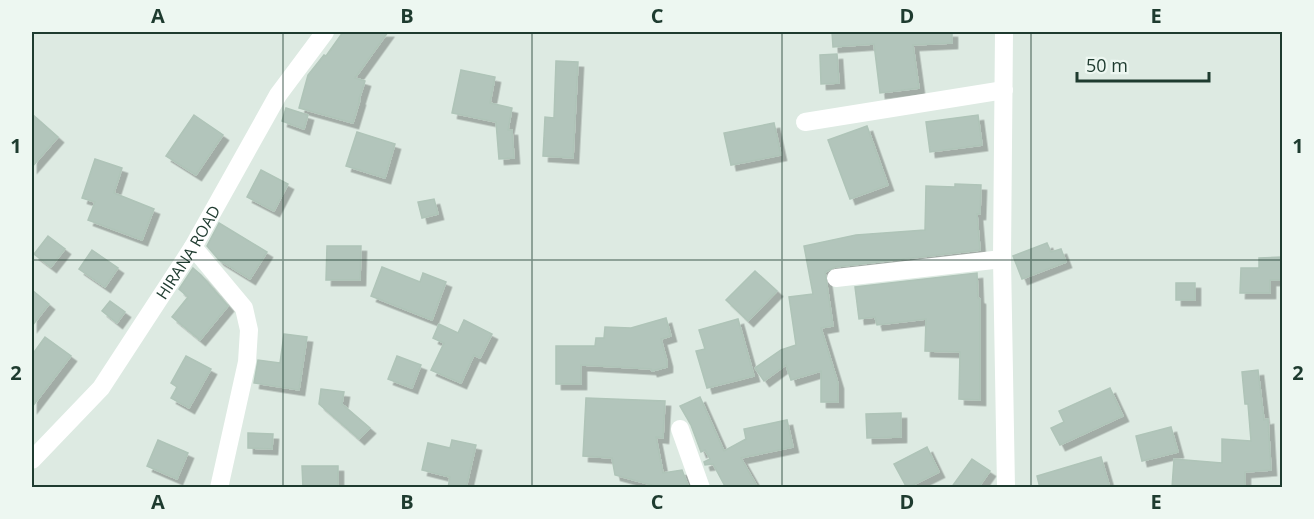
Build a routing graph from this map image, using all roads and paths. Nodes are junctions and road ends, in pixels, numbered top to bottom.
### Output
1 (325, 32) edge
2 (1004, 32) edge
3 (1004, 90) junction
4 (806, 122) dead end
5 (193, 247) junction
6 (1002, 259) junction
7 (836, 278) dead end
8 (680, 429) dead end
9 (32, 460) edge
10 (219, 488) edge
11 (701, 488) edge
12 (1006, 488) edge

1 - 5 street, HIRANA ROAD
2 - 3 street
3 - 4 street
3 - 6 street
5 - 9 street, HIRANA ROAD
5 - 10 street
6 - 7 street
6 - 12 street
8 - 11 street

